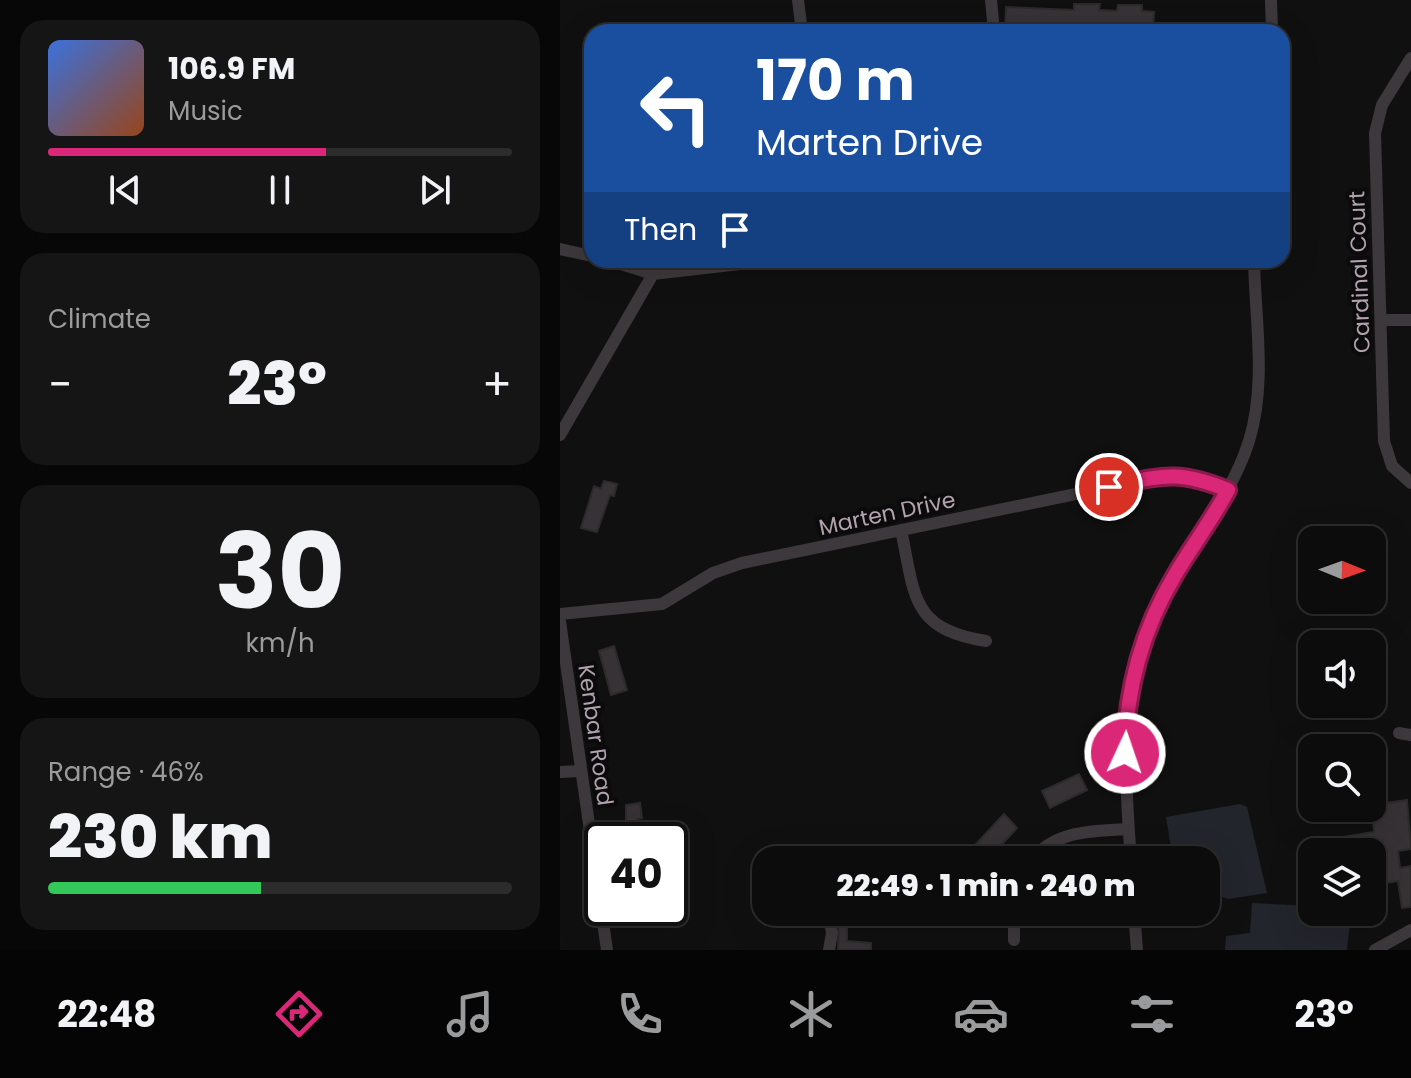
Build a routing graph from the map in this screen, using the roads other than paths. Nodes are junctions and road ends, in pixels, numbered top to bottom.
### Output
1 (798, 0) edge
2 (991, 0) edge
3 (1271, 0) edge
4 (801, 24) edge
5 (993, 24) edge
6 (1272, 24) edge
7 (1411, 58) edge
8 (560, 249) edge
9 (584, 254) edge
10 (634, 268) edge
11 (705, 268) edge
12 (1254, 268) edge
13 (653, 274) junction
14 (1381, 320) junction
15 (1411, 320) edge
16 (560, 435) edge
17 (1411, 483) edge
18 (1228, 490) junction
19 (901, 530) junction
20 (560, 614) edge
21 (560, 621) edge
22 (986, 641) dead end
23 (579, 771) junction
24 (560, 772) edge
25 (1128, 829) junction
26 (1048, 846) edge
27 (1130, 846) edge
28 (831, 926) edge
29 (1014, 926) edge
30 (1135, 926) edge
31 (1411, 930) edge
32 (1014, 940) dead end
33 (607, 950) edge
34 (829, 950) edge
35 (1137, 950) edge
36 (1375, 950) edge

1 - 4 street
2 - 5 street
3 - 6 street
7 - 14 street, Cardinal Court
8 - 9 street
10 - 13 street
11 - 13 street
12 - 18 street
13 - 16 street
14 - 15 street
14 - 17 street, Cardinal Court
18 - 19 street, Marten Drive
18 - 25 street
19 - 20 street, Marten Drive
19 - 22 street
21 - 23 street, Kenbar Road
23 - 24 street
23 - 33 street, Kenbar Road
25 - 26 street
25 - 27 street
28 - 34 street
29 - 32 street
30 - 35 street
31 - 36 street

